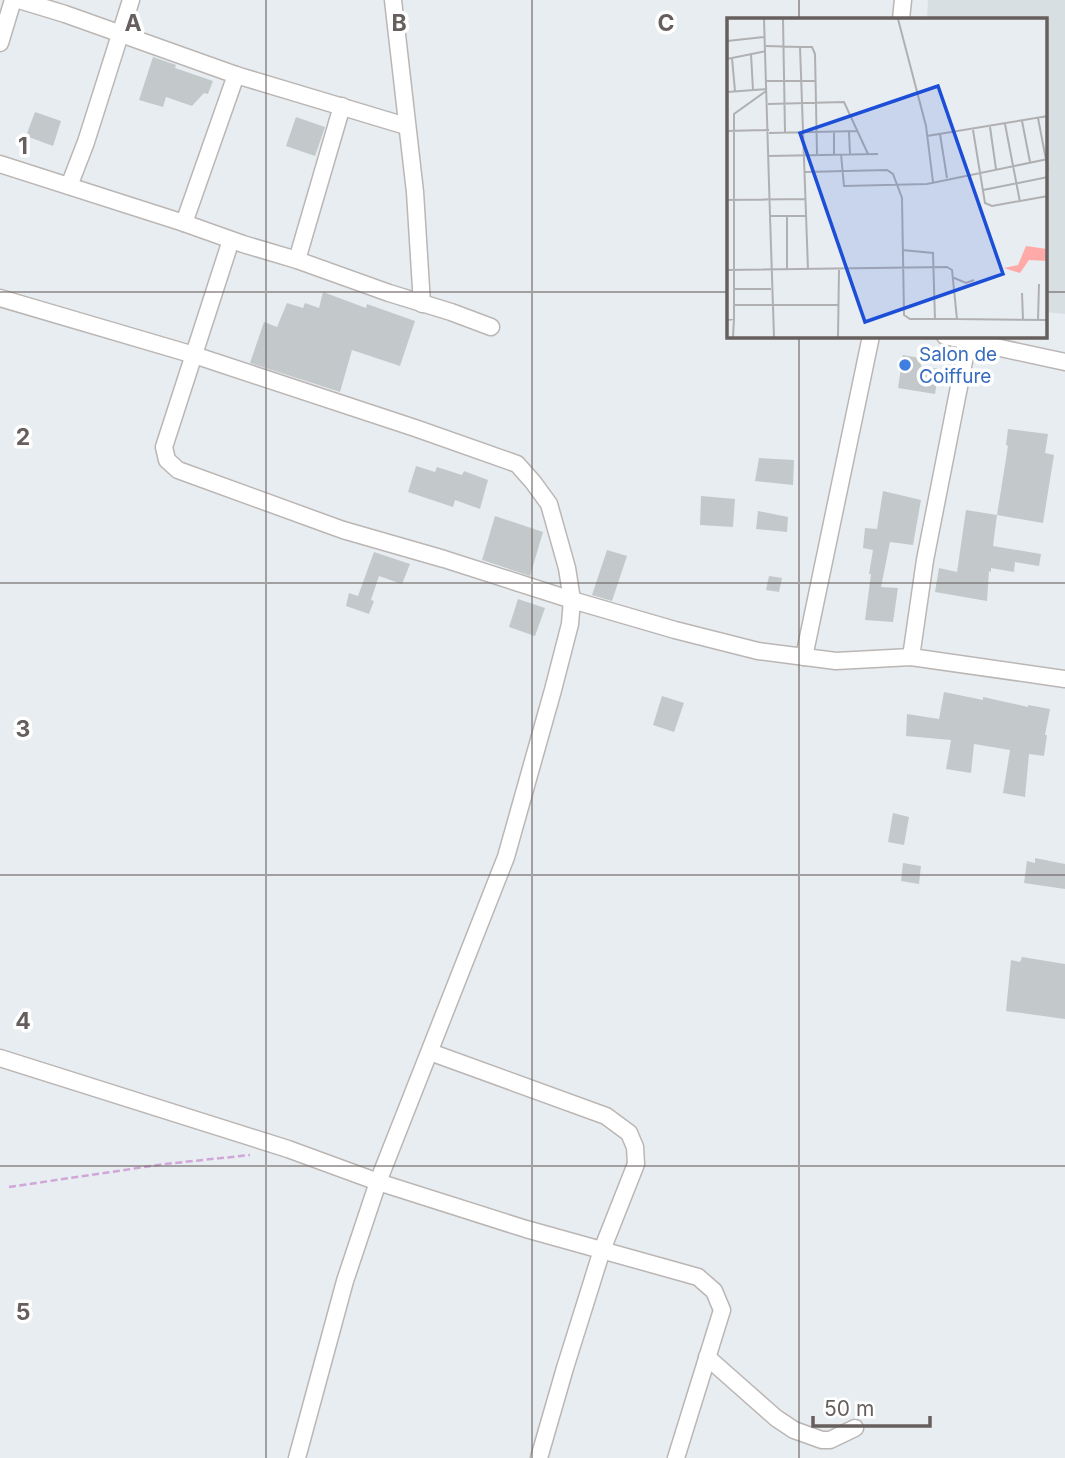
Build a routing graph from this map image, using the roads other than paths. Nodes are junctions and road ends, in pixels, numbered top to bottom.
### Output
1 (13, 0) edge
2 (19, 0) edge
3 (131, 0) edge
4 (393, 0) edge
5 (902, 0) edge
6 (901, 18) edge
7 (121, 33) junction
8 (0, 43) edge
9 (236, 75) junction
10 (342, 106) junction
11 (406, 126) junction
12 (0, 164) edge
13 (69, 186) junction
14 (184, 223) junction
15 (232, 240) junction
16 (297, 260) junction
17 (0, 298) edge
18 (422, 304) junction
19 (491, 327) dead end
20 (871, 338) edge
21 (954, 338) edge
22 (968, 341) junction
23 (194, 355) junction
24 (1065, 362) edge
25 (572, 600) junction
26 (804, 657) junction
27 (911, 657) junction
28 (1065, 679) edge
29 (430, 1052) junction
30 (0, 1058) edge
31 (378, 1182) junction
32 (602, 1250) junction
33 (708, 1357) junction
34 (855, 1428) dead end
35 (297, 1458) edge
36 (539, 1458) edge
37 (676, 1458) edge

1 - 8 street
2 - 7 street
3 - 7 street
4 - 11 street
5 - 6 street
7 - 9 street
7 - 13 street
9 - 10 street
9 - 14 street
10 - 11 street
10 - 16 street
11 - 18 street
12 - 13 street
13 - 14 street
14 - 15 street
15 - 16 street
15 - 23 street
16 - 18 street
17 - 23 street
18 - 19 street
20 - 26 street
21 - 22 street
22 - 24 street
22 - 27 street
23 - 25 street
23 - 25 street
25 - 26 street
25 - 29 street
26 - 27 street
27 - 28 street
29 - 31 street
29 - 32 street
30 - 31 street
31 - 32 street
31 - 35 street
32 - 33 street
32 - 36 street
33 - 34 street
33 - 37 street

